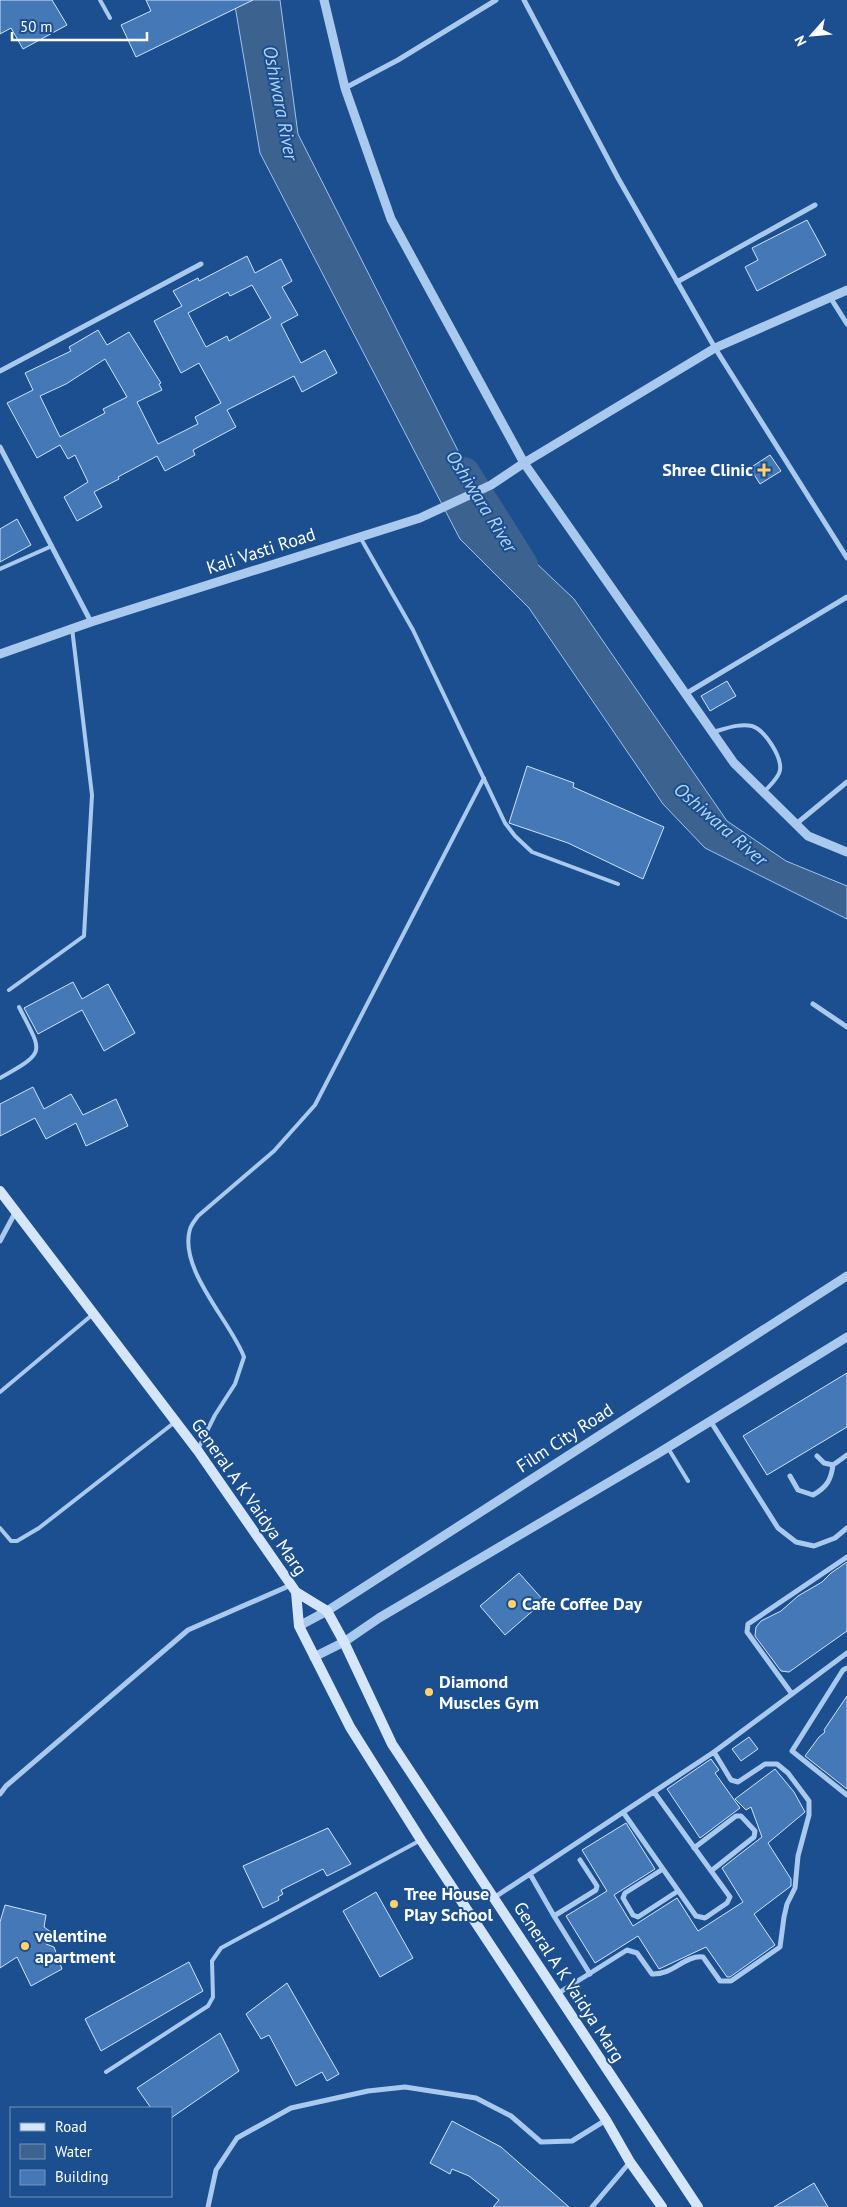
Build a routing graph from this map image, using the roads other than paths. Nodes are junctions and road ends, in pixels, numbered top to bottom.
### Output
1 (100, 0) edge
2 (324, 0) edge
3 (496, 0) edge
4 (524, 0) edge
5 (110, 18) dead end
6 (345, 88) junction
7 (815, 205) dead end
8 (201, 264) dead end
9 (678, 282) junction
10 (847, 290) edge
11 (830, 296) junction
12 (847, 324) edge
13 (715, 348) junction
14 (0, 371) edge
15 (0, 447) edge
16 (524, 462) junction
17 (359, 537) junction
18 (52, 546) junction
19 (847, 558) edge
20 (0, 569) edge
21 (847, 597) edge
22 (91, 622) junction
23 (72, 628) junction
24 (0, 654) edge
25 (687, 694) junction
26 (713, 732) junction
27 (484, 778) junction
28 (847, 782) edge
29 (764, 792) junction
30 (796, 824) junction
31 (847, 852) edge
32 (618, 884) dead end
33 (9, 990) dead end
34 (813, 1004) dead end
35 (19, 1007) dead end
36 (847, 1027) edge
37 (0, 1078) edge
38 (0, 1191) edge
39 (16, 1210) junction
40 (0, 1241) edge
41 (847, 1276) edge
42 (94, 1314) junction
43 (847, 1337) edge
44 (0, 1392) edge
45 (175, 1422) junction
46 (711, 1422) junction
47 (667, 1446) junction
48 (198, 1451) junction
49 (847, 1455) edge
50 (817, 1456) dead end
51 (833, 1465) junction
52 (790, 1476) dead end
53 (688, 1481) dead end
54 (0, 1528) edge
55 (847, 1528) edge
56 (847, 1557) edge
57 (294, 1589) junction
58 (327, 1611) junction
59 (299, 1626) junction
60 (344, 1642) junction
61 (847, 1653) edge
62 (314, 1657) junction
63 (847, 1668) edge
64 (792, 1694) junction
65 (714, 1752) junction
66 (6, 1786) junction
67 (0, 1789) edge
68 (654, 1792) junction
69 (0, 1794) edge
70 (847, 1795) edge
71 (623, 1812) junction
72 (421, 1840) junction
73 (694, 1848) junction
74 (580, 1860) dead end
75 (663, 1869) junction
76 (711, 1871) junction
77 (530, 1874) junction
78 (678, 1892) junction
79 (494, 1897) junction
80 (554, 1916) junction
81 (590, 1974) junction
82 (556, 1994) junction
83 (106, 2072) dead end
84 (606, 2120) junction
85 (630, 2162) junction
86 (208, 2207) edge
87 (592, 2207) edge
88 (662, 2207) edge
89 (698, 2207) edge

1 - 5 lane
2 - 6 street
3 - 6 street
4 - 9 street
6 - 16 street
7 - 9 street
8 - 14 street
9 - 13 street
10 - 11 street, Kali Vasti Road
11 - 12 street
11 - 13 street, Kali Vasti Road
13 - 16 street, Kali Vasti Road
13 - 19 street
15 - 18 street
16 - 17 street, Kali Vasti Road
16 - 25 street
17 - 22 street, Kali Vasti Road
17 - 27 lane
18 - 20 lane
18 - 22 street
21 - 25 street
22 - 23 street, Kali Vasti Road
23 - 24 street, Kali Vasti Road
23 - 33 lane
25 - 26 street
26 - 29 street
26 - 29 lane
27 - 32 lane
27 - 48 lane
28 - 30 street
29 - 30 street
30 - 31 street
34 - 36 street
35 - 37 lane
38 - 39 main road, General A K Vaidya Marg
39 - 40 street
39 - 42 main road, General A K Vaidya Marg
41 - 58 street, Film City Road
42 - 44 lane
42 - 45 main road, General A K Vaidya Marg
43 - 46 street
45 - 48 main road, General A K Vaidya Marg
45 - 54 lane
46 - 47 street
46 - 55 street
47 - 53 lane
47 - 60 street
48 - 57 main road, General A K Vaidya Marg
49 - 51 street
50 - 51 street
51 - 52 street
56 - 64 street
57 - 58 main road, General A K Vaidya Marg
57 - 59 main road
57 - 66 street
58 - 59 street, Film City Road
58 - 60 main road, General A K Vaidya Marg
59 - 62 main road
60 - 62 street
60 - 79 main road, General A K Vaidya Marg
61 - 64 street
62 - 72 main road
63 - 70 street
64 - 65 street
65 - 68 street
65 - 81 street
66 - 67 street
66 - 69 street
68 - 71 street
68 - 73 street
71 - 75 street
71 - 77 street
72 - 83 lane
72 - 84 main road
73 - 76 street
73 - 76 street
74 - 80 street
75 - 78 street
75 - 78 street
76 - 78 street
77 - 79 street
77 - 80 street
79 - 82 main road, General A K Vaidya Marg
80 - 81 street
81 - 82 street
82 - 89 main road, General A K Vaidya Marg
84 - 85 main road
84 - 86 street
85 - 87 street
85 - 88 main road

